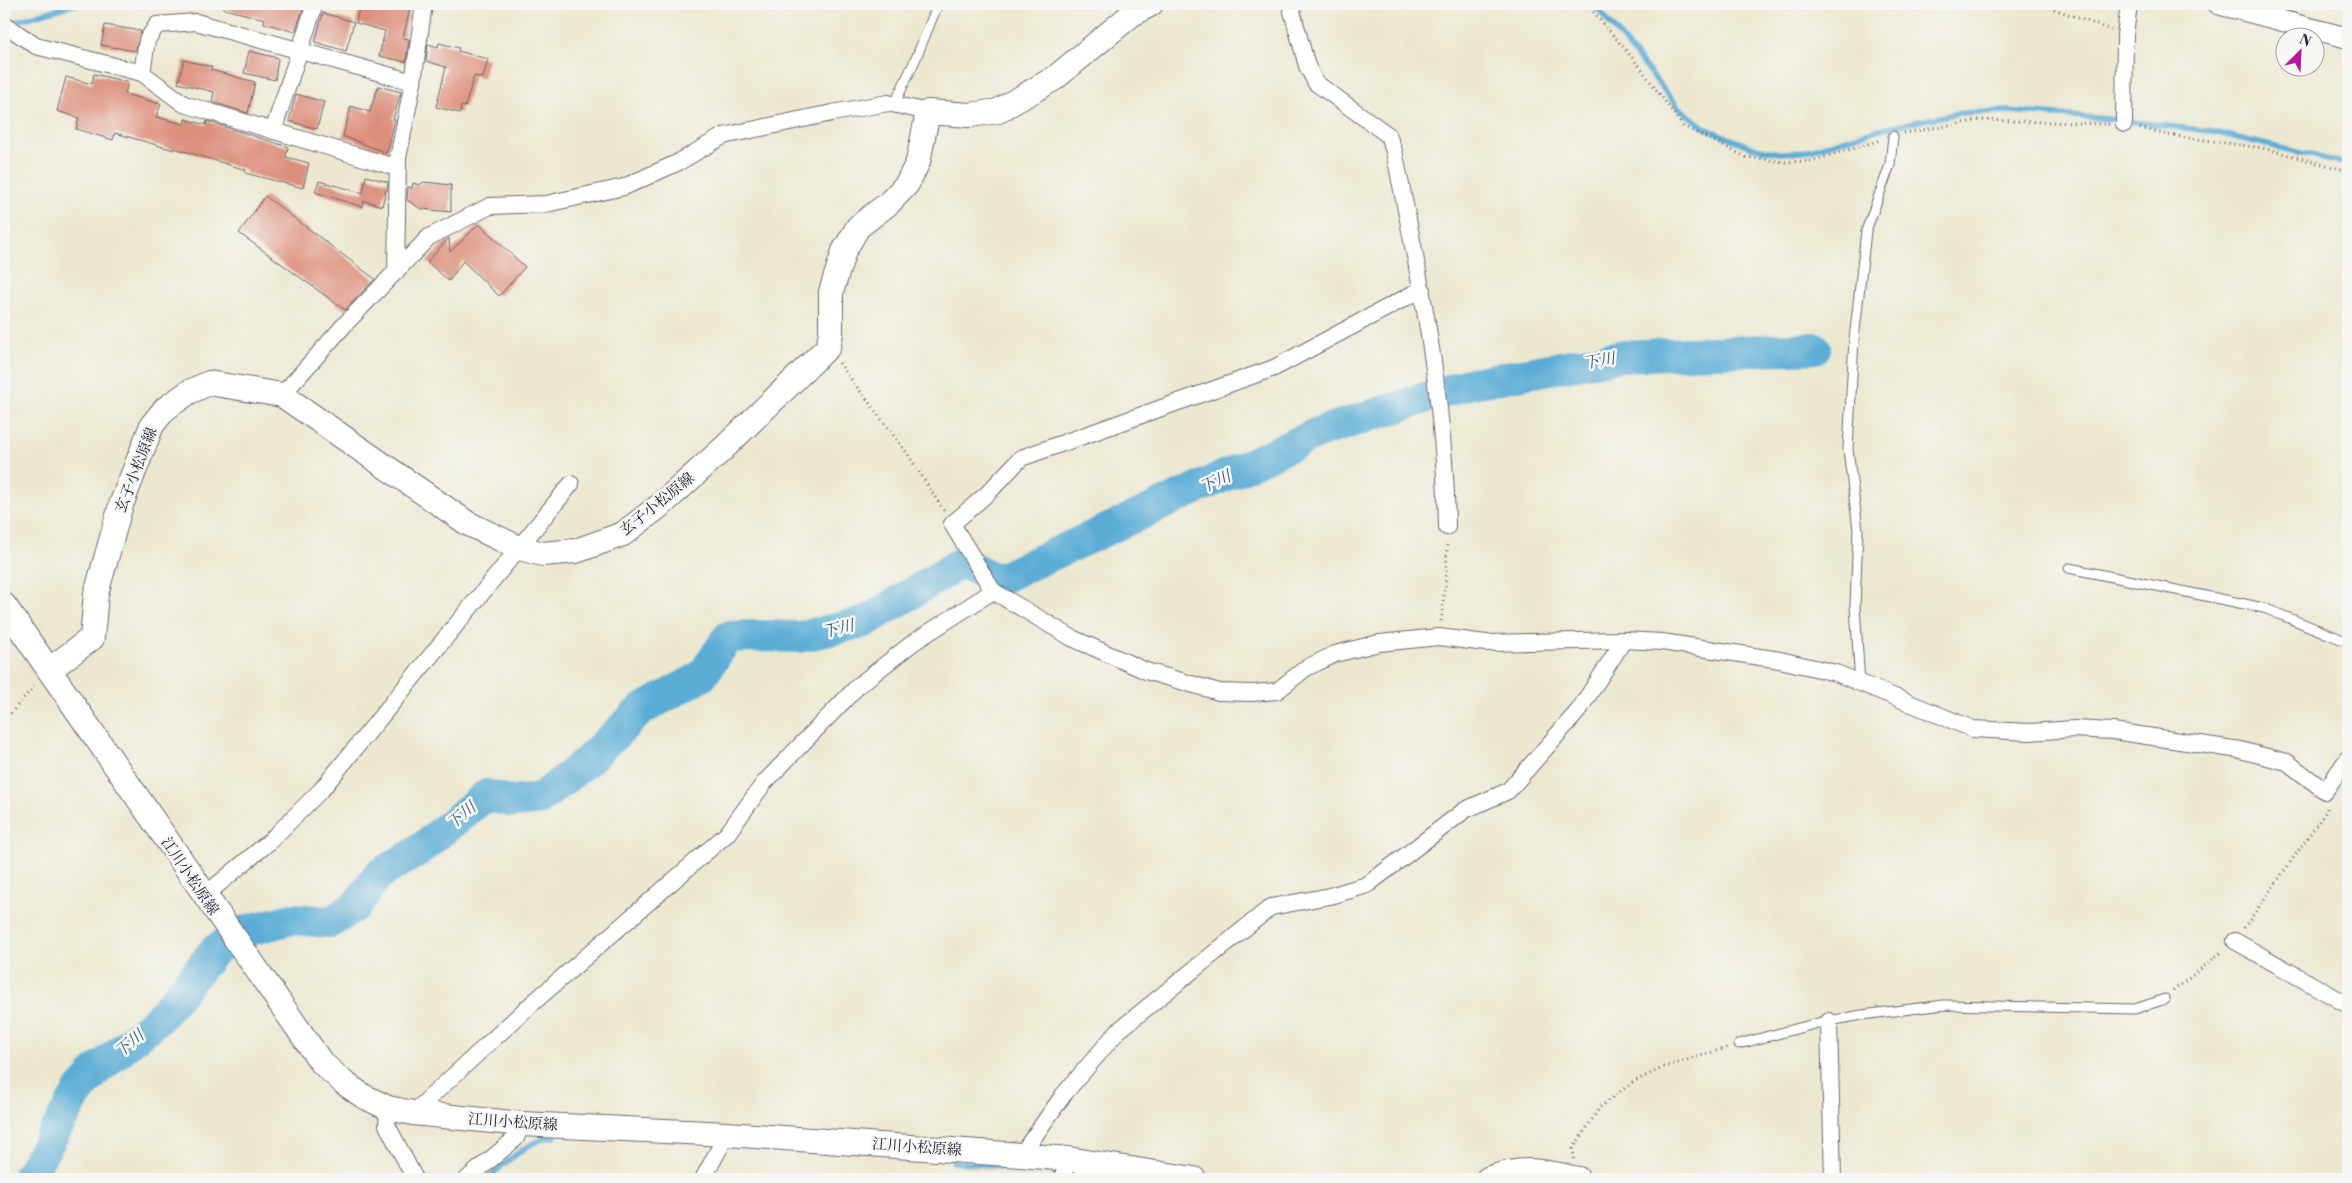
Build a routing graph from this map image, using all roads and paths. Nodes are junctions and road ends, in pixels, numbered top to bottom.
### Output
1 (314, 4) edge
2 (424, 4) edge
3 (938, 4) edge
4 (1151, 4) edge
5 (1290, 4) edge
6 (1587, 4) edge
7 (2040, 4) edge
8 (2129, 4) edge
9 (2218, 4) edge
10 (4, 24) edge
11 (2125, 35) junction
12 (2348, 38) edge
13 (299, 51) junction
14 (142, 73) junction
15 (413, 82) junction
16 (894, 105) junction
17 (928, 112) junction
18 (2124, 124) junction
19 (273, 131) junction
20 (1893, 136) junction
21 (398, 168) junction
22 (2348, 171) edge
23 (396, 272) junction
24 (1422, 289) junction
25 (828, 347) junction
26 (282, 395) junction
27 (571, 484) dead end
28 (952, 524) junction
29 (1447, 527) joint
30 (519, 548) junction
31 (2070, 568) dead end
32 (993, 591) junction
33 (4, 605) edge
34 (1439, 637) junction
35 (1624, 640) junction
36 (2348, 642) edge
37 (49, 670) junction
38 (1860, 684) junction
39 (4, 721) edge
40 (2348, 758) edge
41 (2325, 791) junction
42 (204, 896) junction
43 (2235, 941) junction
44 (2165, 998) joint
45 (2348, 1005) edge
46 (1829, 1020) junction
47 (1739, 1044) joint
48 (388, 1108) junction
49 (413, 1113) junction
50 (522, 1124) junction
51 (727, 1134) junction
52 (1021, 1155) junction
53 (1065, 1169) edge
54 (415, 1179) edge
55 (467, 1179) edge
56 (703, 1179) edge
57 (1194, 1179) edge
58 (1488, 1179) edge
59 (1577, 1179) edge
60 (1833, 1179) edge

1 - 13 street
2 - 15 street
3 - 16 lane
4 - 17 main road
5 - 24 street
6 - 20 path
7 - 11 path
8 - 11 street
9 - 12 street
10 - 14 street
11 - 18 street
13 - 14 street
13 - 15 street
13 - 19 street
14 - 19 street
15 - 21 street
16 - 17 street
16 - 23 street
17 - 25 main road
18 - 20 path
18 - 22 path
19 - 21 street
20 - 38 lane
21 - 23 street
23 - 26 street
24 - 28 street
24 - 29 street
25 - 28 path
25 - 30 main road, 玄子小松原線
26 - 30 main road, 玄子小松原線
26 - 37 main road, 玄子小松原線
27 - 30 street
28 - 32 street
29 - 34 path
30 - 42 street
31 - 36 lane
32 - 34 street
32 - 49 street
33 - 37 main road
34 - 35 street
35 - 38 street
35 - 52 street
37 - 39 path
37 - 42 main road, 江川小松原線
38 - 41 street
40 - 41 street
41 - 43 path
42 - 48 main road, 江川小松原線
43 - 44 path
43 - 45 street
44 - 46 lane
46 - 47 lane
46 - 60 street
47 - 59 path
48 - 49 main road, 江川小松原線
48 - 54 street
49 - 50 main road, 江川小松原線
50 - 51 main road, 江川小松原線
50 - 55 street
51 - 52 main road, 江川小松原線
51 - 56 street
52 - 53 main road, 江川小松原線
53 - 57 main road, 江川小松原線
58 - 59 main road

